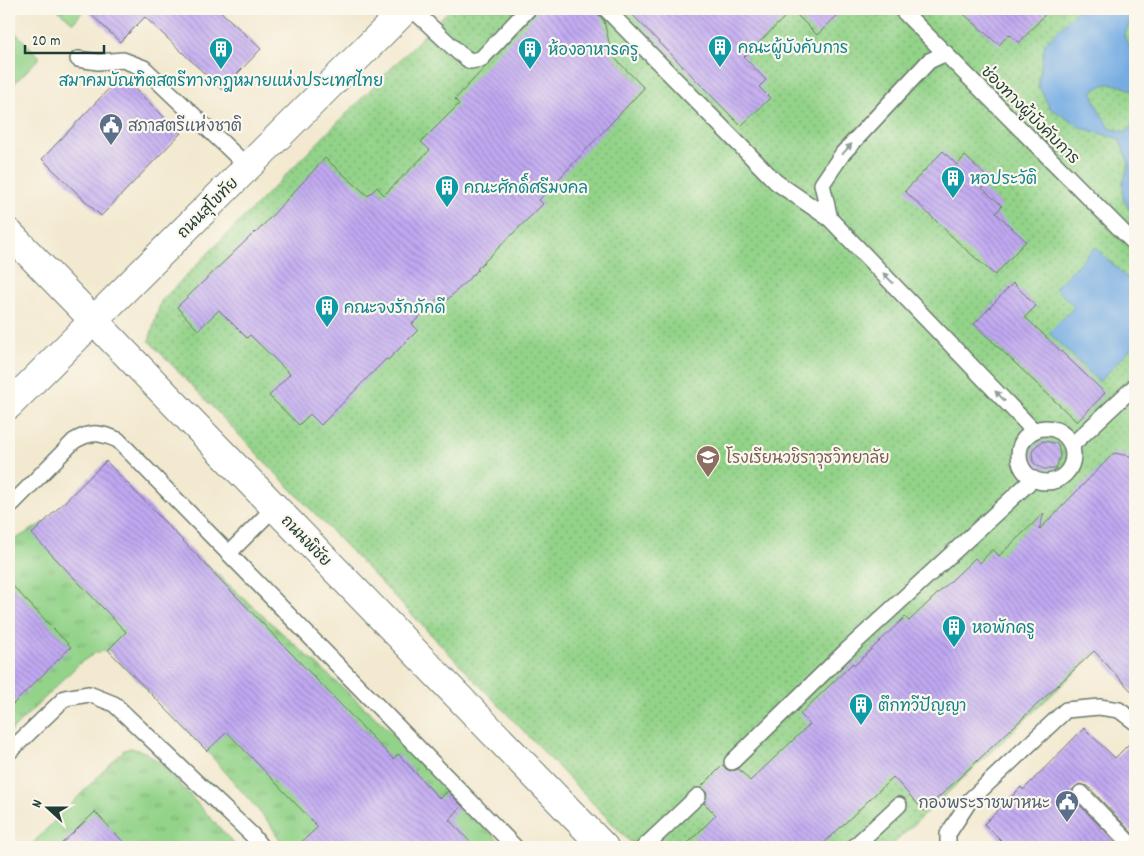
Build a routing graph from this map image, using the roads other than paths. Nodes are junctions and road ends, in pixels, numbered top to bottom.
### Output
1 (406, 9) edge
2 (412, 9) edge
3 (528, 9) edge
4 (606, 9) edge
5 (901, 9) edge
6 (946, 54) junction
7 (78, 59) dead end
8 (248, 167) junction
9 (830, 219) junction
10 (9, 233) edge
11 (1135, 244) edge
12 (94, 320) junction
13 (1135, 386) edge
14 (9, 405) edge
15 (1034, 431) junction
16 (1072, 445) junction
17 (1033, 479) junction
18 (9, 507) edge
19 (276, 507) junction
20 (229, 553) junction
21 (1135, 722) edge
22 (9, 752) edge
23 (732, 762) dead end
24 (1081, 793) dead end
25 (698, 796) dead end
26 (898, 805) dead end
27 (261, 847) edge
28 (515, 847) edge
29 (604, 847) edge
30 (644, 847) edge
31 (854, 847) edge
32 (948, 847) edge
33 (1133, 847) edge

1 - 8 street, ถนนสุโขทัย
2 - 3 lane
4 - 9 lane
5 - 6 lane, ช่องทางผู้บังคับการ
9 -> 6 lane
6 - 11 lane, ช่องทางผู้บังคับการ
7 - 8 lane
8 - 12 street, ถนนสุโขทัย
15 -> 9 lane
10 - 12 street, ถนนพิชัย
12 - 14 street, ถนนสุโขทัย
12 - 19 street, ถนนพิชัย
13 - 16 lane
15 - 16 lane
15 - 17 lane
16 - 17 lane
17 - 23 lane
18 - 20 lane
19 - 20 lane
19 - 29 street, ถนนพิชัย
20 - 28 lane
21 - 32 lane
22 - 27 lane
24 - 33 lane
25 - 30 lane
26 - 31 lane

